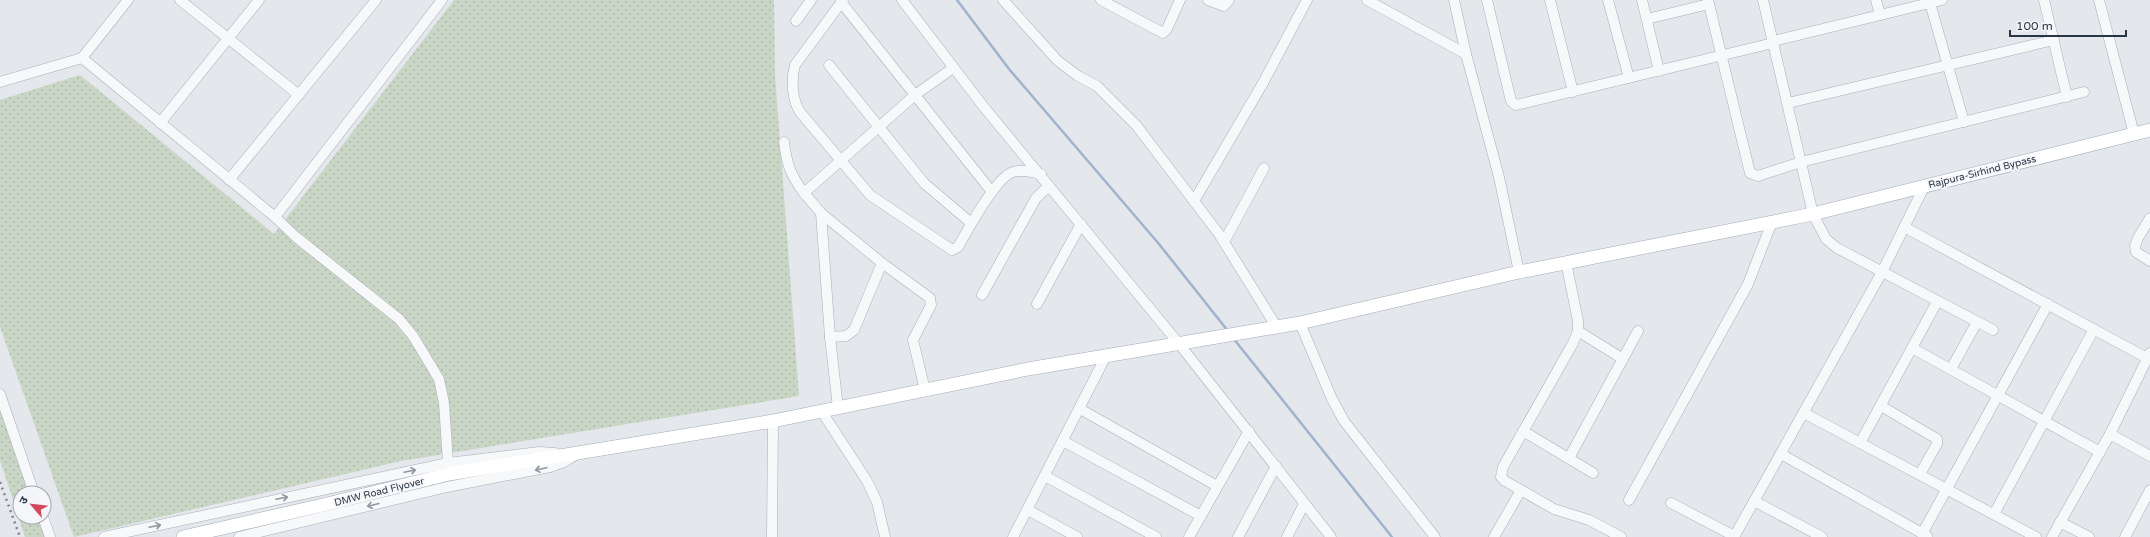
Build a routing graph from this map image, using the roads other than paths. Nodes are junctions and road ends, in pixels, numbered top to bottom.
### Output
1 (128, 0) edge
2 (180, 0) edge
3 (260, 0) edge
4 (376, 0) edge
5 (442, 0) edge
6 (811, 0) edge
7 (902, 0) edge
8 (1101, 0) edge
9 (1180, 0) edge
10 (1208, 0) edge
11 (1229, 0) edge
12 (1307, 0) edge
13 (1367, 0) edge
14 (1454, 0) edge
15 (1488, 0) edge
16 (1550, 0) edge
17 (1608, 0) edge
18 (1642, 0) edge
19 (1763, 0) edge
20 (1876, 0) edge
21 (1942, 0) edge
22 (2044, 0) edge
23 (2099, 0) edge
24 (842, 1) edge
25 (1006, 1) edge
26 (1708, 2) edge
27 (1930, 3) junction
28 (1906, 4) edge
29 (1880, 15) junction
30 (1647, 19) junction
31 (796, 21) dead end
32 (228, 38) junction
33 (2054, 40) junction
34 (1773, 42) junction
35 (1466, 54) junction
36 (1722, 56) junction
37 (82, 58) junction
38 (829, 65) dead end
39 (1947, 65) junction
40 (953, 68) junction
41 (1659, 71) junction
42 (1629, 78) junction
43 (0, 82) edge
44 (1573, 92) junction
45 (2084, 92) dead end
46 (299, 95) junction
47 (915, 95) junction
48 (2067, 97) junction
49 (1788, 103) junction
50 (1964, 122) junction
51 (160, 123) junction
52 (879, 128) junction
53 (2150, 130) edge
54 (2134, 134) junction
55 (784, 142) dead end
56 (842, 161) junction
57 (1802, 162) junction
58 (1264, 168) dead end
59 (1041, 174) junction
60 (229, 180) junction
61 (1924, 185) junction
62 (1049, 186) junction
63 (992, 192) junction
64 (804, 193) junction
65 (1194, 201) junction
66 (821, 213) junction
67 (1813, 214) junction
68 (275, 216) junction
69 (2150, 218) edge
70 (1772, 222) junction
71 (971, 223) junction
72 (1081, 224) junction
73 (1904, 227) junction
74 (1224, 242) junction
75 (2150, 261) edge
76 (1566, 262) junction
77 (882, 263) junction
78 (1519, 272) junction
79 (1882, 272) junction
80 (982, 295) dead end
81 (1937, 302) junction
82 (1037, 304) dead end
83 (2048, 304) junction
84 (1977, 322) junction
85 (1300, 323) junction
86 (1271, 327) junction
87 (2094, 329) junction
88 (1993, 330) dead end
89 (1578, 331) junction
90 (1638, 331) dead end
91 (830, 337) junction
92 (1186, 344) junction
93 (1912, 348) junction
94 (2149, 354) edge
95 (1106, 356) junction
96 (1623, 359) junction
97 (1951, 369) junction
98 (925, 390) junction
99 (0, 394) edge
100 (1998, 395) junction
101 (1881, 406) junction
102 (838, 408) junction
103 (1080, 409) junction
104 (822, 412) junction
105 (1804, 413) junction
106 (773, 421) junction
107 (2045, 421) junction
108 (1523, 431) junction
109 (1248, 432) junction
110 (2110, 434) junction
111 (1063, 441) junction
112 (1860, 443) junction
113 (2100, 452) junction
114 (577, 454) junction
115 (1780, 454) junction
116 (2150, 456) edge
117 (1569, 458) junction
118 (448, 463) junction
119 (1276, 466) junction
120 (1593, 473) dead end
121 (1920, 474) junction
122 (1045, 476) junction
123 (31, 485) edge
124 (1217, 486) junction
125 (1946, 489) junction
126 (1521, 490) junction
127 (2149, 494) edge
128 (1629, 500) dead end
129 (1754, 501) junction
130 (1672, 502) dead end
131 (1304, 504) junction
132 (1028, 510) junction
133 (1994, 514) junction
134 (1201, 516) junction
135 (2060, 522) junction
136 (46, 525) edge
137 (1925, 535) edge
138 (50, 537) edge
139 (104, 537) edge
140 (183, 537) edge
141 (239, 537) edge
142 (772, 537) edge
143 (885, 537) edge
144 (1013, 537) edge
145 (1077, 537) edge
146 (1156, 537) edge
147 (1189, 537) edge
148 (1238, 537) edge
149 (1287, 537) edge
150 (1331, 537) edge
151 (1436, 537) edge
152 (1494, 537) edge
153 (1621, 537) edge
154 (1734, 537) edge
155 (1822, 537) edge
156 (2036, 537) edge
157 (2052, 537) edge
158 (2090, 537) edge
159 (2125, 537) edge

1 - 37 street
2 - 32 street
3 - 32 street
4 - 46 street
5 - 68 street
6 - 31 street
7 - 40 street
8 - 9 street
10 - 11 street
12 - 65 street
13 - 35 street
14 - 35 street
15 - 44 street
16 - 44 street
17 - 42 street
18 - 30 street
19 - 34 street
20 - 29 street
21 - 27 street
22 - 33 street
23 - 54 street
24 - 47 street
24 - 56 street
25 - 65 street
26 - 30 street
26 - 36 street
27 - 28 street
27 - 39 street
28 - 29 street
29 - 34 street
30 - 41 street
32 - 46 street
32 - 51 street
33 - 39 street
33 - 48 street
34 - 36 street
34 - 49 street
35 - 78 street
36 - 41 street
36 - 57 street
37 - 43 street
37 - 51 street
38 - 52 street
39 - 49 street
39 - 50 street
40 - 47 street
40 - 59 street
41 - 42 street
42 - 44 street
45 - 48 street
46 - 60 street
47 - 52 street
47 - 63 street
48 - 50 street
49 - 57 street
50 - 57 street
51 - 60 street
52 - 56 street
52 - 71 street
53 - 54 main road, Rajpura-Sirhind Bypass
54 - 61 main road, Rajpura-Sirhind Bypass
55 - 64 street
56 - 64 street
56 - 71 street
57 - 67 street
58 - 74 street
59 - 62 street
59 - 63 street
60 - 68 street
61 - 67 main road, Rajpura-Sirhind Bypass
61 - 73 street
62 - 72 street
62 - 80 street
63 - 71 street
64 - 66 street
65 - 74 street
66 - 77 street
66 - 91 street
67 - 70 main road, Rajpura-Sirhind Bypass
67 - 79 street
68 - 118 street
69 - 75 street
70 - 76 main road, Rajpura-Sirhind Bypass
70 - 128 street
72 - 82 street
72 - 92 street
73 - 79 street
73 - 83 street
74 - 86 street
76 - 78 main road, Rajpura-Sirhind Bypass
76 - 89 street
77 - 91 street
77 - 98 street
78 - 85 main road, Rajpura-Sirhind Bypass
79 - 81 street
79 - 105 street
81 - 84 street
81 - 93 street
83 - 87 street
83 - 100 street
84 - 88 street
84 - 97 street
85 - 86 main road, Rajpura-Sirhind Bypass
85 - 151 street
86 - 92 main road, Rajpura-Sirhind Bypass
87 - 94 street
87 - 107 street
89 - 96 street
89 - 108 street
90 - 96 street
91 - 102 street
92 - 95 main road, DMW Road Flyover
92 - 109 street
93 - 97 street
93 - 101 street
94 - 110 street
95 - 98 main road, DMW Road Flyover
95 - 103 street
96 - 117 street
97 - 100 street
98 - 102 main road, DMW Road Flyover
99 - 123 street
100 - 107 street
100 - 125 street
101 - 112 street
101 - 121 street
102 - 104 main road, DMW Road Flyover
103 - 111 street
103 - 124 street
104 - 106 main road, DMW Road Flyover
104 - 143 street
105 - 112 street
105 - 115 street
106 - 114 main road, DMW Road Flyover
106 - 142 street
107 - 113 street
107 - 133 street
108 - 117 street
108 - 126 street
109 - 119 street
109 - 124 street
110 - 113 street
110 - 116 street
111 - 122 street
111 - 134 street
112 - 121 street
113 - 135 street
114 - 118 street
114 - 140 main road, DMW Road Flyover
114 -> 141 street
115 - 129 street
115 - 137 street
117 - 120 street
139 -> 118 street
119 - 131 street
119 - 148 street
121 - 125 street
122 - 132 street
122 - 146 street
124 - 134 street
125 - 133 street
125 - 137 street
126 - 152 street
126 - 153 street
127 - 159 street
129 - 154 street
129 - 155 street
130 - 154 street
131 - 149 street
131 - 150 street
132 - 144 street
132 - 145 street
133 - 156 street
134 - 147 street
135 - 157 street
135 - 158 street
136 - 138 street

